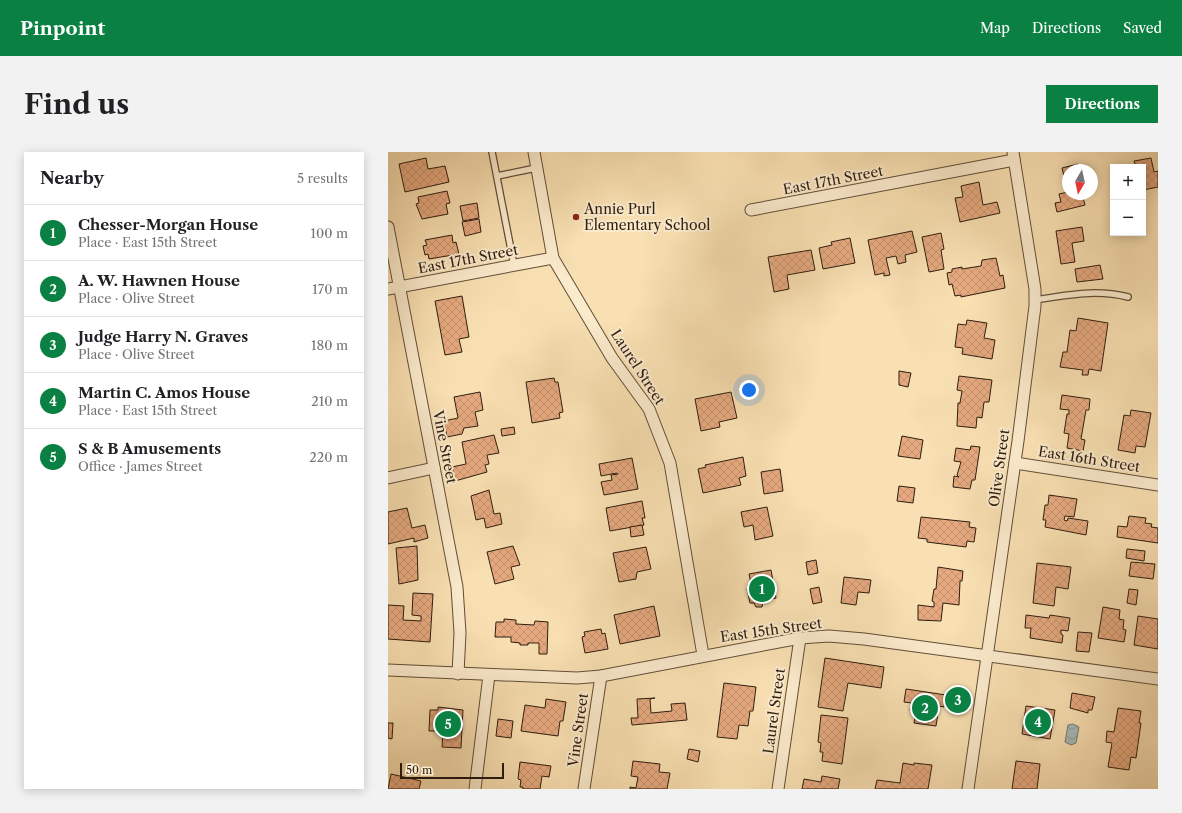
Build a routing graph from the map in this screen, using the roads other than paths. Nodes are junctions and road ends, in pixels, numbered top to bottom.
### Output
1 (492, 152) edge
2 (534, 152) edge
3 (1013, 156) edge
4 (536, 168) junction
5 (497, 176) junction
6 (751, 210) dead end
7 (388, 227) edge
8 (553, 258) junction
9 (514, 265) junction
10 (394, 288) edge
11 (1128, 297) dead end
12 (1035, 300) junction
13 (1015, 463) junction
14 (434, 468) junction
15 (388, 478) edge
16 (1158, 485) edge
17 (800, 638) junction
18 (703, 655) junction
19 (988, 656) junction
20 (388, 670) edge
21 (458, 674) junction
22 (489, 675) junction
23 (601, 676) junction
24 (1158, 679) edge
25 (475, 789) edge
26 (584, 789) edge
27 (778, 789) edge
28 (968, 789) edge

1 - 5 lane
2 - 4 street, Laurel Street
3 - 6 street, East 17th Street
3 - 12 street, Olive Street
4 - 5 lane
4 - 8 street, Laurel Street
5 - 9 lane
7 - 10 street, Vine Street
8 - 9 street, East 17th Street
8 - 18 street, Laurel Street
9 - 10 street, East 17th Street
10 - 14 street, Vine Street
11 - 12 lane
12 - 13 street, Olive Street
13 - 16 street, East 16th Street
13 - 19 street, Olive Street
14 - 15 street
14 - 21 street, Vine Street
17 - 18 street, East 15th Street
17 - 19 street, East 15th Street
17 - 27 street, Laurel Street
18 - 23 street, East 15th Street
19 - 24 street, East 15th Street
19 - 28 street, Olive Street
20 - 21 street, East 15th Street
21 - 22 street, East 15th Street
22 - 23 street, East 15th Street
22 - 25 street
23 - 26 street, Vine Street

